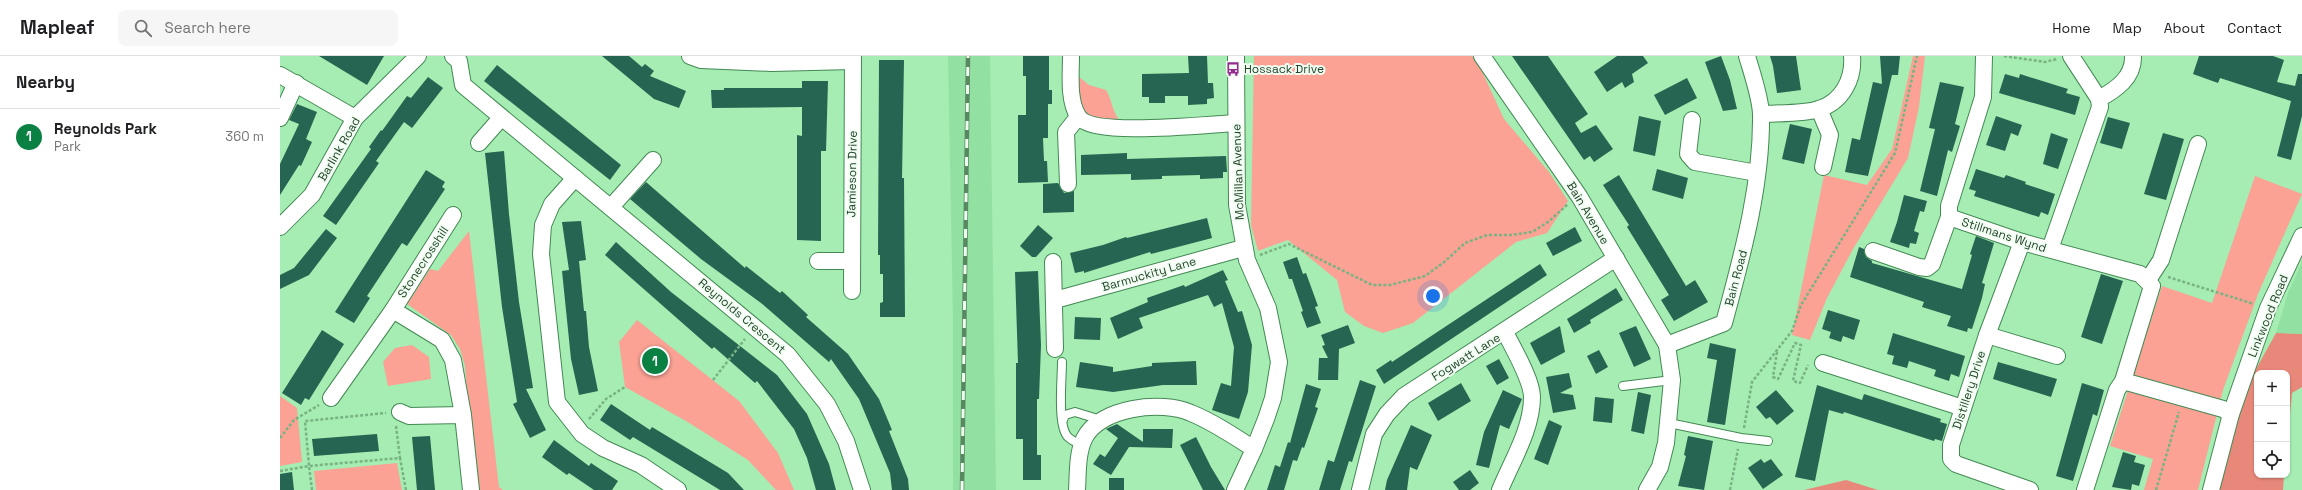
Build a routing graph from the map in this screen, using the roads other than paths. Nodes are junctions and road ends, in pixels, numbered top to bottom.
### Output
1 (418, 56) edge
2 (454, 56) edge
3 (690, 56) edge
4 (1236, 56) edge
5 (1482, 56) edge
6 (1747, 56) edge
7 (1852, 56) edge
8 (1984, 56) edge
9 (2071, 56) edge
10 (2133, 56) edge
11 (853, 59) edge
12 (1071, 60) edge
13 (280, 75) edge
14 (296, 83) junction
15 (2099, 99) junction
16 (1819, 109) junction
17 (1761, 114) junction
18 (1078, 117) junction
19 (280, 118) edge
20 (355, 118) junction
21 (501, 118) junction
22 (1692, 120) dead end
23 (1236, 123) junction
24 (479, 143) dead end
25 (2198, 144) dead end
26 (653, 160) dead end
27 (1823, 167) dead end
28 (1757, 173) junction
29 (575, 178) junction
30 (1068, 184) dead end
31 (611, 207) junction
32 (453, 215) dead end
33 (1949, 217) junction
34 (280, 228) edge
35 (2302, 236) edge
36 (2022, 242) junction
37 (2050, 249) junction
38 (1873, 251) dead end
39 (1245, 254) junction
40 (1616, 258) junction
41 (818, 261) dead end
42 (851, 261) junction
43 (1053, 262) dead end
44 (2155, 282) junction
45 (852, 291) dead end
46 (1055, 300) junction
47 (393, 310) junction
48 (1505, 332) junction
49 (1987, 335) junction
50 (1667, 345) junction
51 (1058, 356) joint
52 (2057, 356) dead end
53 (1816, 363) road end
54 (1672, 380) junction
55 (2123, 381) junction
56 (1623, 386) dead end
57 (331, 398) road end
58 (1963, 408) junction
59 (400, 412) road end
60 (2231, 414) junction
61 (463, 415) junction
62 (1063, 420) junction
63 (1101, 420) junction
64 (1669, 423) junction
65 (1768, 441) dead end
66 (1082, 445) junction
67 (1254, 449) junction
68 (471, 490) edge
69 (678, 490) edge
70 (862, 490) edge
71 (1077, 490) edge
72 (1234, 490) edge
73 (1360, 490) edge
74 (1500, 490) edge
75 (1647, 490) edge
76 (2030, 490) edge
77 (2085, 490) edge
78 (2210, 490) edge

1 - 20 street, Barlink Road
2 - 21 street, Reynolds Crescent
3 - 11 street
4 - 23 street, McMillan Avenue
5 - 40 street, Bain Avenue
6 - 17 street, Bain Road
7 - 16 street
8 - 33 street, Stillmans Wynd
9 - 15 street
10 - 15 street
11 - 42 street, Jamieson Drive
12 - 18 street
13 - 14 street
14 - 19 street
14 - 20 street
15 - 37 street
16 - 17 street
16 - 27 street
17 - 28 street, Bain Road
18 - 23 street
18 - 30 street
20 - 34 street, Barlink Road
21 - 24 street
21 - 29 street, Reynolds Crescent
22 - 28 street
23 - 39 street, McMillan Avenue
25 - 44 street
26 - 31 street
28 - 50 street, Bain Road
29 - 31 street, Reynolds Crescent
29 - 69 street
31 - 70 street, Reynolds Crescent
32 - 47 street, Stonecrosshill
33 - 36 street, Stillmans Wynd
33 - 38 street
35 - 60 street, Linkwood Road
36 - 37 street, Stillmans Wynd
36 - 49 street, Distillery Drive
37 - 44 street, Stillmans Wynd
39 - 46 street, Barmuckity Lane
39 - 67 street, McMillan Avenue
40 - 48 street, Fogwatt Lane
40 - 50 street, Bain Avenue
41 - 42 street
42 - 45 street, Jamieson Drive
43 - 46 street
44 - 55 street
46 - 51 street
47 - 57 street, Stonecrosshill
47 - 61 street, Stonecrosshill
48 - 73 street, Fogwatt Lane
48 - 74 street
49 - 52 street
49 - 58 street, Distillery Drive
50 - 54 street, Bain Avenue
51 - 62 lane
53 - 58 street
54 - 56 lane
54 - 64 street, Bain Avenue
55 - 60 street
55 - 77 street
58 - 76 street, Distillery Drive
59 - 61 street
60 - 78 street, Linkwood Road
61 - 68 street, Stonecrosshill
62 - 63 lane
62 - 66 lane
63 - 66 street
63 - 67 street
64 - 65 lane
64 - 75 street, Bain Avenue
66 - 71 street
67 - 72 street, McMillan Avenue

